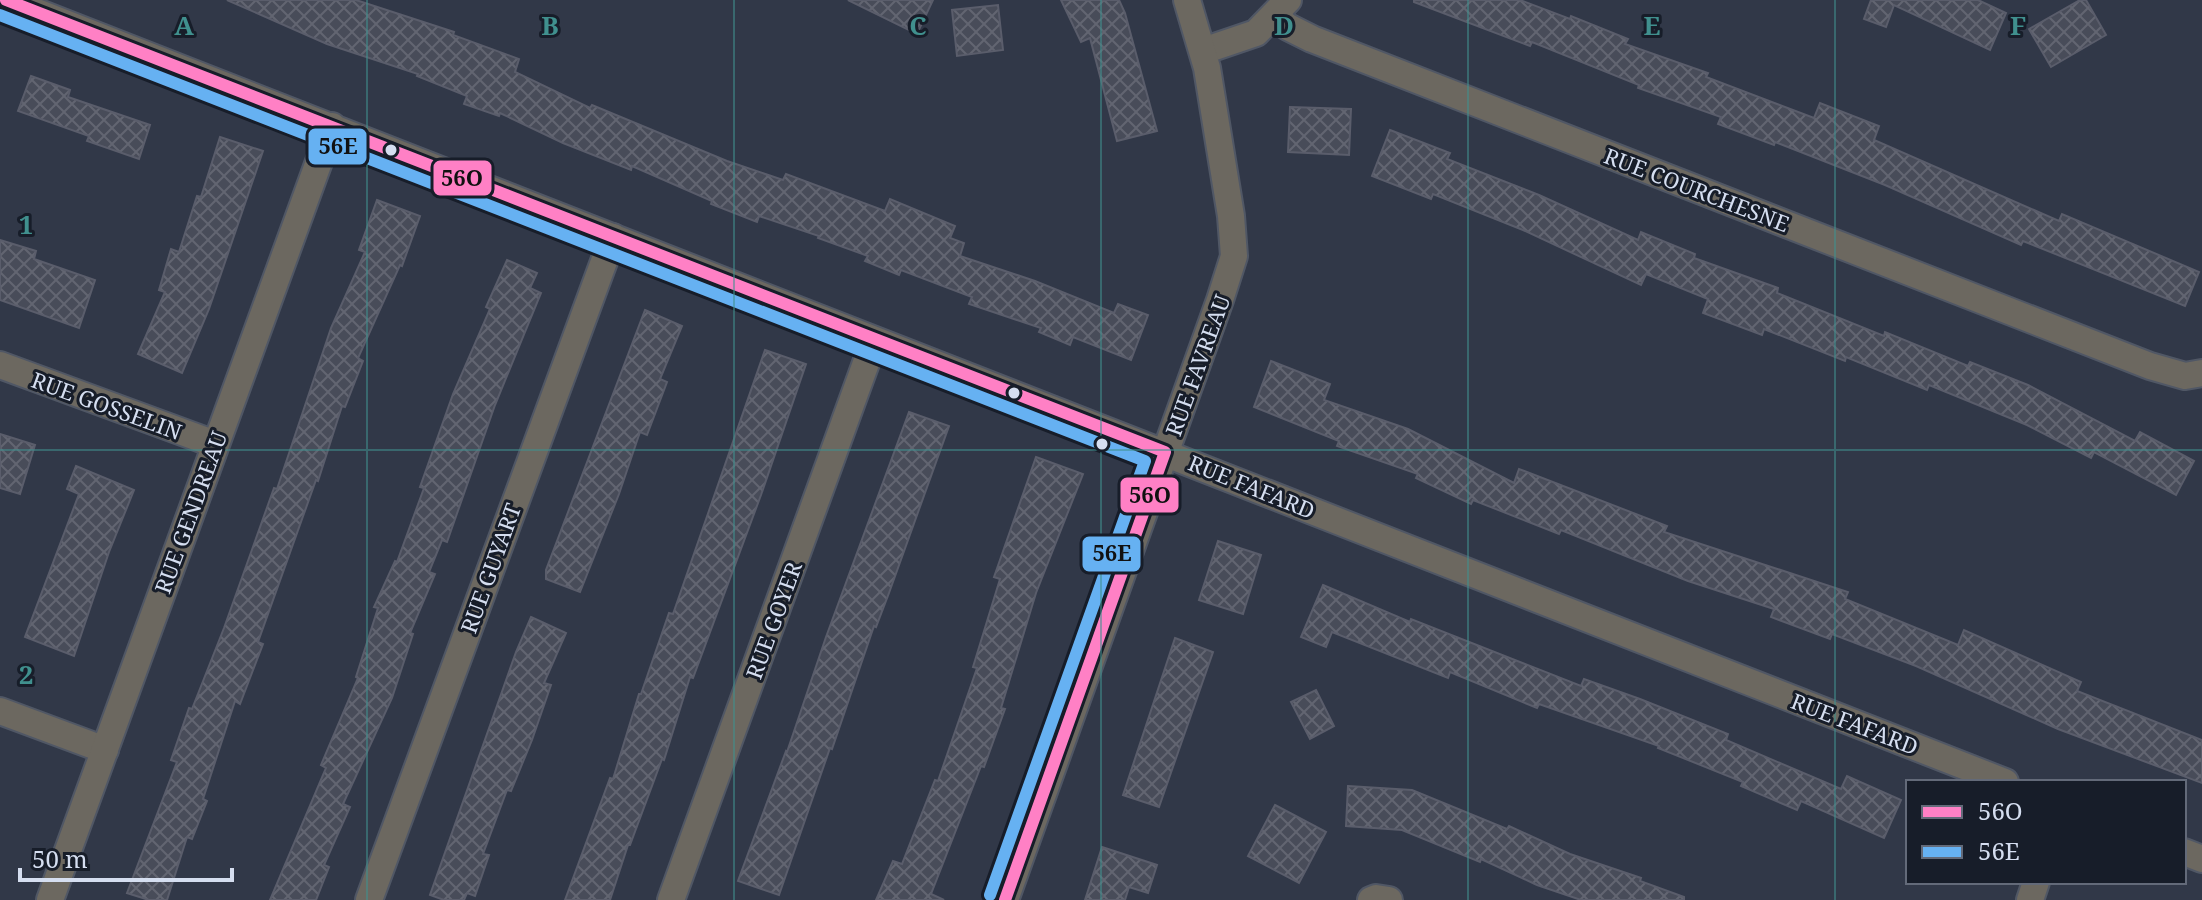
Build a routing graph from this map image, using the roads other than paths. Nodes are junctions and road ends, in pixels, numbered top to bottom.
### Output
1 (6, 0) edge
2 (1187, 0) edge
3 (1281, 7) edge
4 (1203, 51) junction
5 (332, 126) junction
6 (613, 237) junction
7 (874, 341) junction
8 (0, 365) edge
9 (2202, 373) edge
10 (215, 444) junction
11 (1165, 452) junction
12 (0, 711) edge
13 (105, 750) junction
14 (2000, 780) edge
15 (50, 900) edge
16 (369, 900) edge
17 (671, 900) edge
18 (1005, 900) edge
19 (1371, 900) edge
20 (1389, 900) edge

1 - 5 street, RUE FAFARD
2 - 4 street, RUE FAVREAU
3 - 4 street, RUE COURCHESNE
3 - 9 street, RUE COURCHESNE
4 - 11 street, RUE FAVREAU
5 - 6 street, RUE FAFARD
5 - 10 street, RUE GENDREAU
6 - 7 street, RUE FAFARD
6 - 16 street, RUE GUYART
7 - 11 street, RUE FAFARD
7 - 17 street, RUE GOYER
8 - 10 street, RUE GOSSELIN
10 - 13 street, RUE GENDREAU
11 - 14 street, RUE FAFARD
11 - 18 street, RUE FAVREAU
12 - 13 street
13 - 15 street, RUE GENDREAU
19 - 20 street

